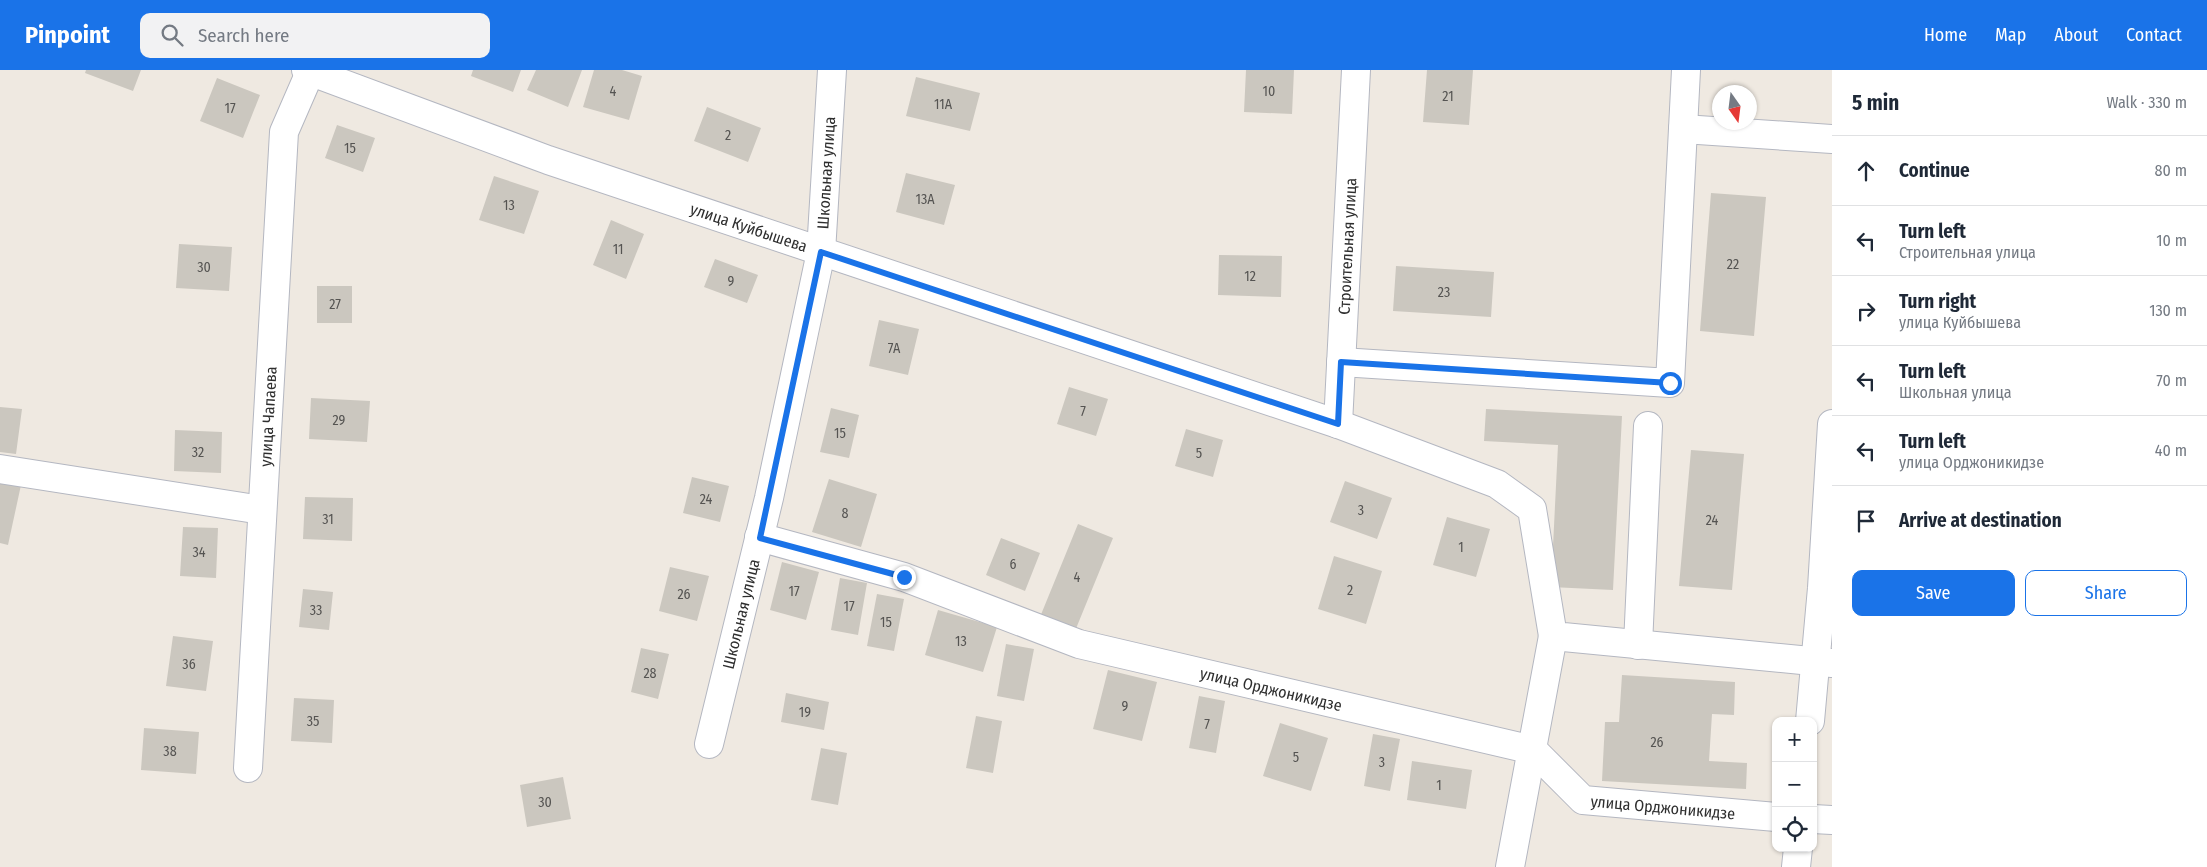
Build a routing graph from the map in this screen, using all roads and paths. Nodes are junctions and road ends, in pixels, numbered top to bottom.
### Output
1 (832, 70) edge
2 (1356, 70) edge
3 (1686, 70) edge
4 (309, 71) edge
5 (1683, 129) junction
6 (1832, 139) edge
7 (821, 252) junction
8 (1341, 362) junction
9 (1338, 424) junction
10 (1832, 424) edge
11 (1648, 426) dead end
12 (0, 469) edge
13 (262, 510) junction
14 (760, 538) junction
15 (1553, 636) junction
16 (1638, 645) junction
17 (1824, 663) edge
18 (1811, 717) edge
19 (709, 744) dead end
20 (1533, 750) junction
21 (248, 768) dead end
22 (1772, 817) edge
23 (1817, 820) edge
24 (1832, 820) edge
25 (1798, 852) edge
26 (1510, 867) edge
27 (1796, 867) edge

1 - 7 street, Школьная улица
2 - 8 street, Строительная улица
3 - 5 street
4 - 7 street, улица Куйбышева
4 - 13 street, улица Чапаева
5 - 6 street
5 - 8 street
7 - 9 street, улица Куйбышева
7 - 14 street, Школьная улица
8 - 9 street, Строительная улица
9 - 15 street, улица Куйбышева
10 - 17 street
11 - 16 street
12 - 13 street
13 - 21 street, улица Чапаева
14 - 19 street, Школьная улица
14 - 20 street, улица Орджоникидзе
15 - 16 street
15 - 20 street, улица Куйбышева
16 - 17 street
17 - 18 street
20 - 22 street, улица Орджоникидзе
20 - 26 street, улица Куйбышева
23 - 24 street
25 - 27 street

